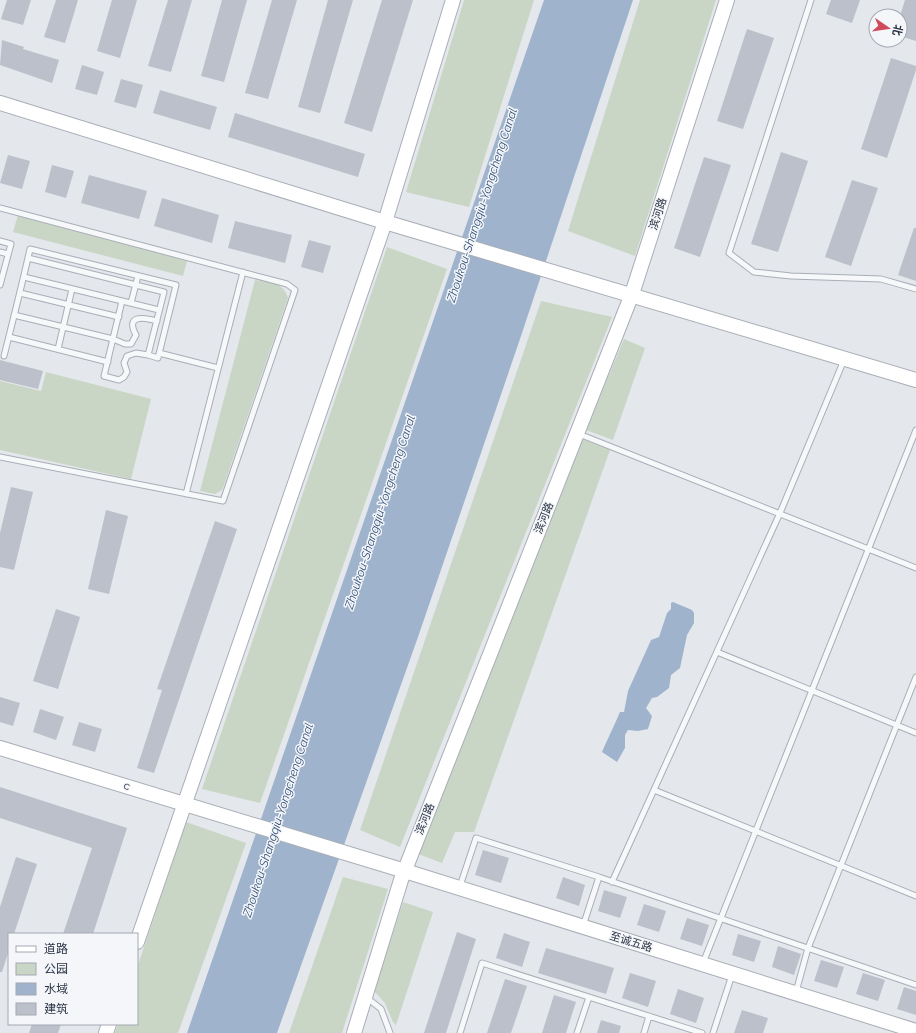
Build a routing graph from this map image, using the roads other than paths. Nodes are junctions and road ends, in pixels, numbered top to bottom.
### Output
1 (453, 0) edge
2 (727, 0) edge
3 (811, 0) edge
4 (0, 103) edge
5 (0, 208) edge
6 (385, 222) junction
7 (0, 241) edge
8 (0, 252) edge
9 (8, 254) junction
10 (28, 258) junction
11 (2, 270) edge
12 (242, 272) junction
13 (138, 276) junction
14 (24, 277) junction
15 (0, 283) edge
16 (136, 285) junction
17 (72, 289) junction
18 (916, 289) edge
19 (20, 293) junction
20 (632, 294) junction
21 (122, 301) junction
22 (131, 303) junction
23 (68, 305) junction
24 (159, 310) junction
25 (14, 315) junction
26 (119, 317) junction
27 (157, 321) junction
28 (63, 327) junction
29 (9, 338) junction
30 (113, 339) junction
31 (58, 349) junction
32 (159, 353) junction
33 (148, 355) junction
34 (4, 356) dead end
35 (845, 358) junction
36 (108, 362) junction
37 (218, 368) junction
38 (916, 380) edge
39 (916, 430) edge
40 (577, 433) junction
41 (0, 457) edge
42 (186, 494) junction
43 (780, 513) junction
44 (869, 548) junction
45 (916, 568) edge
46 (717, 652) junction
47 (916, 677) edge
48 (812, 691) junction
49 (897, 725) junction
50 (916, 732) edge
51 (0, 748) edge
52 (654, 790) junction
53 (185, 804) junction
54 (755, 832) junction
55 (346, 854) joint
56 (841, 866) junction
57 (405, 871) junction
58 (599, 878) junction
59 (612, 882) junction
60 (459, 888) junction
61 (916, 896) edge
62 (721, 919) junction
63 (583, 926) junction
64 (138, 939) edge
65 (808, 948) junction
66 (703, 964) junction
67 (732, 973) junction
68 (916, 985) edge
69 (796, 993) junction
70 (365, 996) junction
71 (588, 997) junction
72 (649, 1016) junction
73 (916, 1031) edge
74 (354, 1033) edge
75 (390, 1033) edge
76 (460, 1033) edge
77 (577, 1033) edge
78 (644, 1033) edge
79 (702, 1033) edge
80 (712, 1033) edge

1 - 6 street
2 - 20 street, 滨河路
3 - 18 lane
4 - 6 street
5 - 12 lane
6 - 20 street
6 - 53 street
7 - 9 lane
8 - 9 lane
9 - 11 lane
10 - 13 lane
10 - 14 lane
10 - 16 lane
11 - 15 lane
12 - 37 lane
12 - 42 lane
13 - 16 lane
13 - 32 lane
14 - 17 lane
14 - 19 lane
16 - 22 lane
16 - 24 lane
17 - 21 lane
17 - 23 lane
19 - 23 lane
19 - 25 lane
20 - 35 street
20 - 40 street, 滨河路
21 - 22 lane
21 - 26 lane
22 - 24 lane
23 - 26 lane
23 - 28 lane
24 - 27 lane
25 - 28 lane
25 - 29 lane
26 - 30 lane
27 - 30 lane
27 - 33 lane
28 - 30 lane
28 - 31 lane
29 - 31 lane
29 - 34 lane
30 - 36 lane
31 - 36 lane
32 - 33 lane
32 - 37 lane
33 - 36 lane
35 - 38 street
35 - 43 lane
37 - 42 lane
39 - 44 lane
40 - 43 lane
40 - 57 street, 滨河路
41 - 42 lane
43 - 44 lane
43 - 46 lane
44 - 45 lane
44 - 48 lane
46 - 48 lane
46 - 52 lane
47 - 49 lane
48 - 49 lane
48 - 54 lane
49 - 50 lane
49 - 56 lane
51 - 53 street, c
52 - 54 lane
52 - 59 lane
53 - 55 street, c
53 - 64 street
54 - 56 lane
54 - 62 lane
55 - 57 street, 至诚五路
56 - 61 lane
56 - 65 lane
57 - 60 street, 至诚五路
57 - 70 street, 滨河路
58 - 59 lane
58 - 60 lane
58 - 63 lane
59 - 62 lane
60 - 63 street, 至诚五路
62 - 65 lane
62 - 66 lane
63 - 66 street, 至诚五路
65 - 68 lane
65 - 69 lane
66 - 67 street, 至诚五路
67 - 69 street, 至诚五路
67 - 80 lane
69 - 73 street, 至诚五路
70 - 74 street, 滨河路
70 - 75 lane
71 - 72 lane
71 - 76 lane
71 - 77 lane
72 - 78 lane
72 - 79 lane

